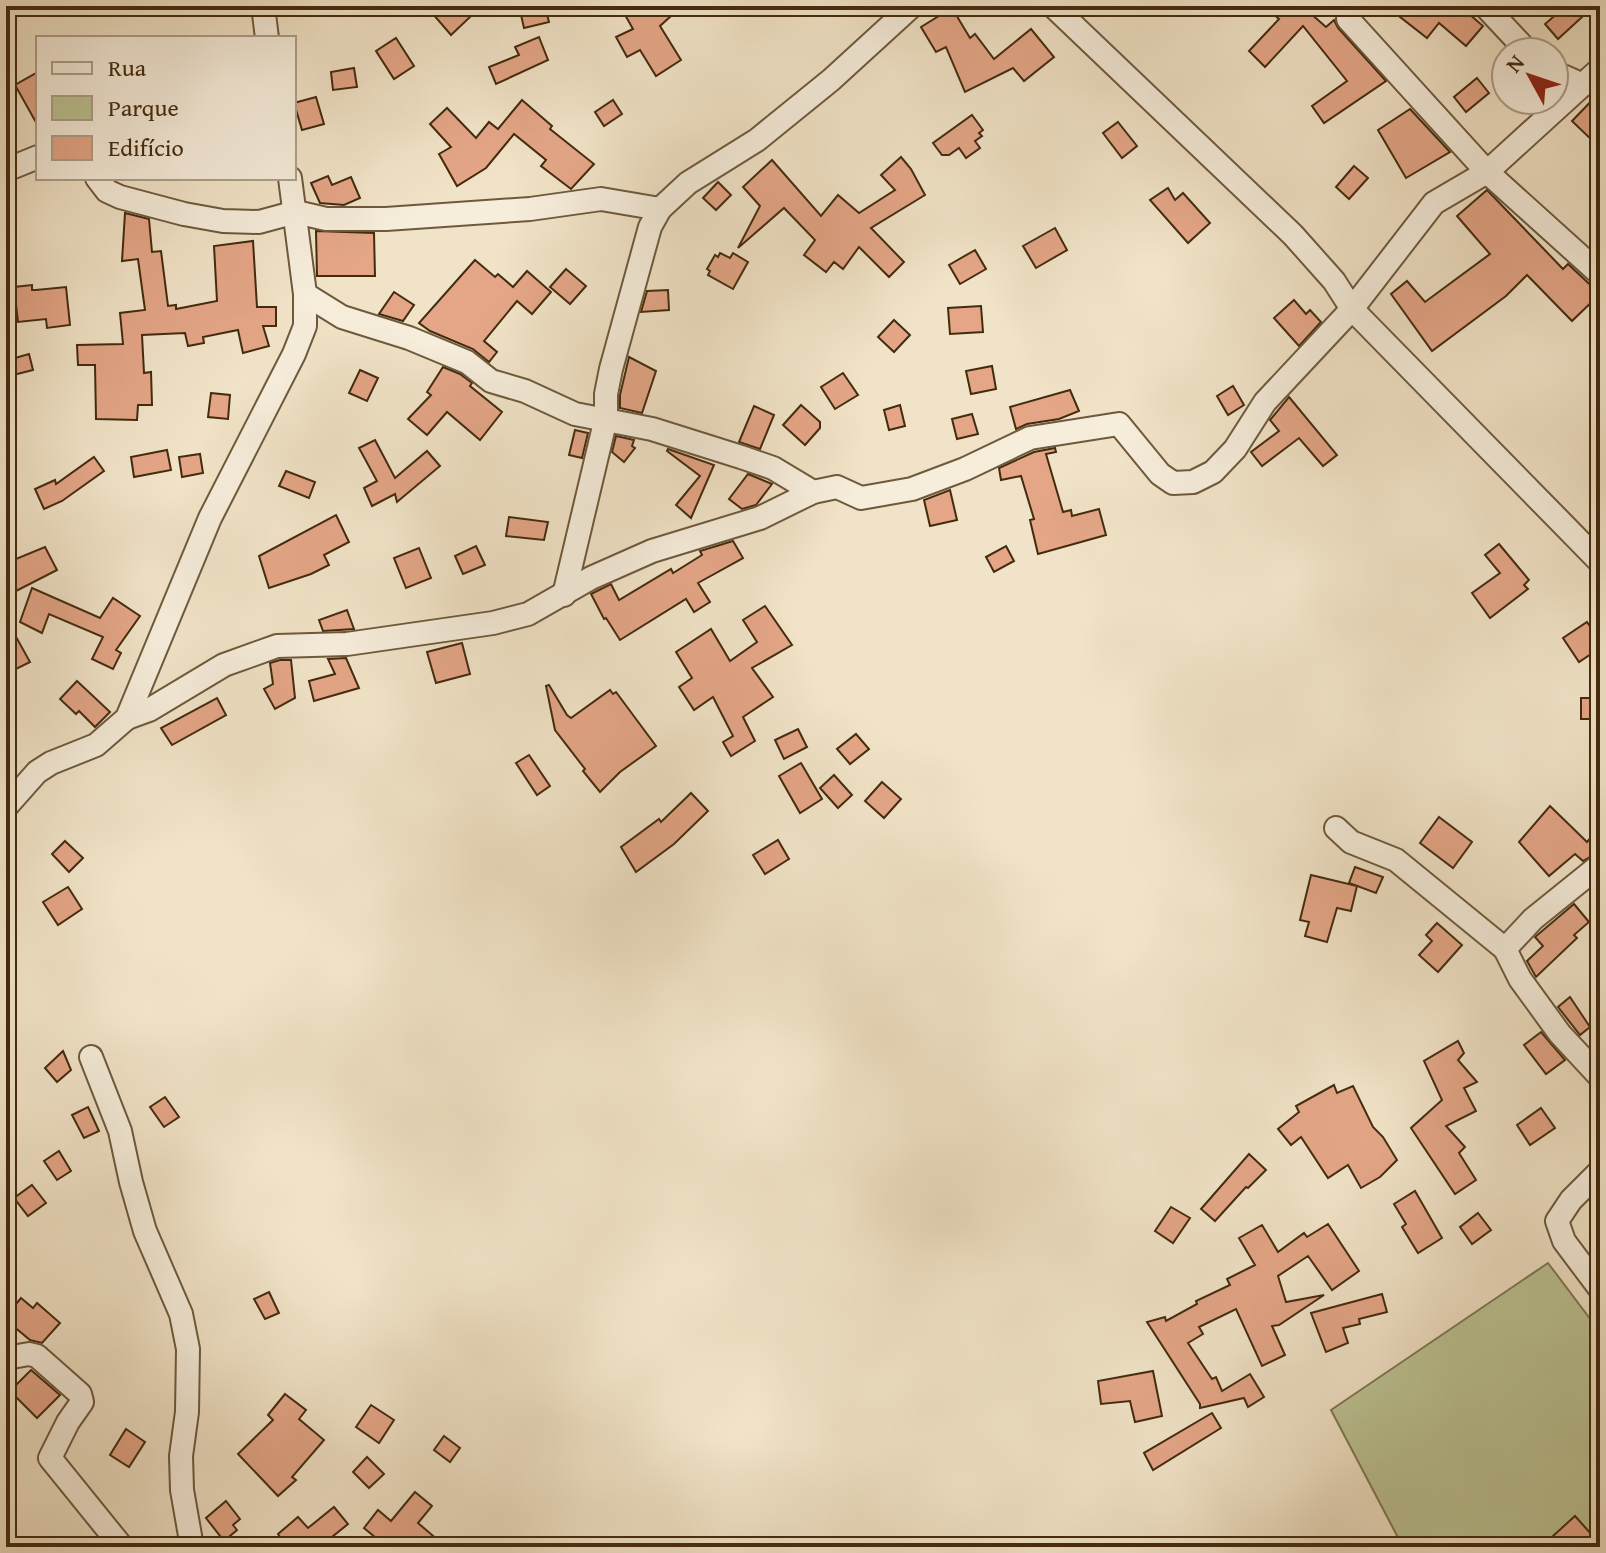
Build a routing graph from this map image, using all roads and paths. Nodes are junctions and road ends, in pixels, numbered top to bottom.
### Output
1 (263, 6) edge
2 (912, 6) edge
3 (1053, 6) edge
4 (1485, 6) edge
5 (1348, 19) dead end
6 (267, 36) edge
7 (1513, 36) edge
8 (1600, 69) edge
9 (1570, 79) edge
10 (1583, 85) junction
11 (36, 158) edge
12 (6, 170) edge
13 (1487, 172) junction
14 (99, 180) edge
15 (290, 180) edge
16 (660, 209) junction
17 (296, 212) junction
18 (1600, 274) edge
19 (305, 294) junction
20 (1352, 309) junction
21 (606, 418) junction
22 (813, 492) junction
23 (1600, 562) edge
24 (564, 595) junction
25 (127, 718) junction
26 (6, 807) edge
27 (1336, 828) dead end
28 (1600, 865) edge
29 (1505, 949) junction
30 (91, 1057) dead end
31 (1600, 1077) edge
32 (1600, 1171) edge
33 (1600, 1289) edge
34 (6, 1358) edge
35 (122, 1547) edge
36 (192, 1547) edge

1 - 6 street
2 - 16 street
3 - 20 street
4 - 7 street
5 - 13 street
8 - 10 street
9 - 10 street
10 - 13 street
11 - 12 street
13 - 18 street
13 - 20 street
14 - 17 street
15 - 17 street
16 - 17 street
16 - 21 street
17 - 19 street
19 - 21 street
19 - 25 street
20 - 22 street
20 - 23 street
21 - 22 street
21 - 24 street
22 - 24 street
24 - 25 street
25 - 26 street
27 - 29 street
28 - 29 street
29 - 31 street
30 - 36 street
32 - 33 street
34 - 35 street

